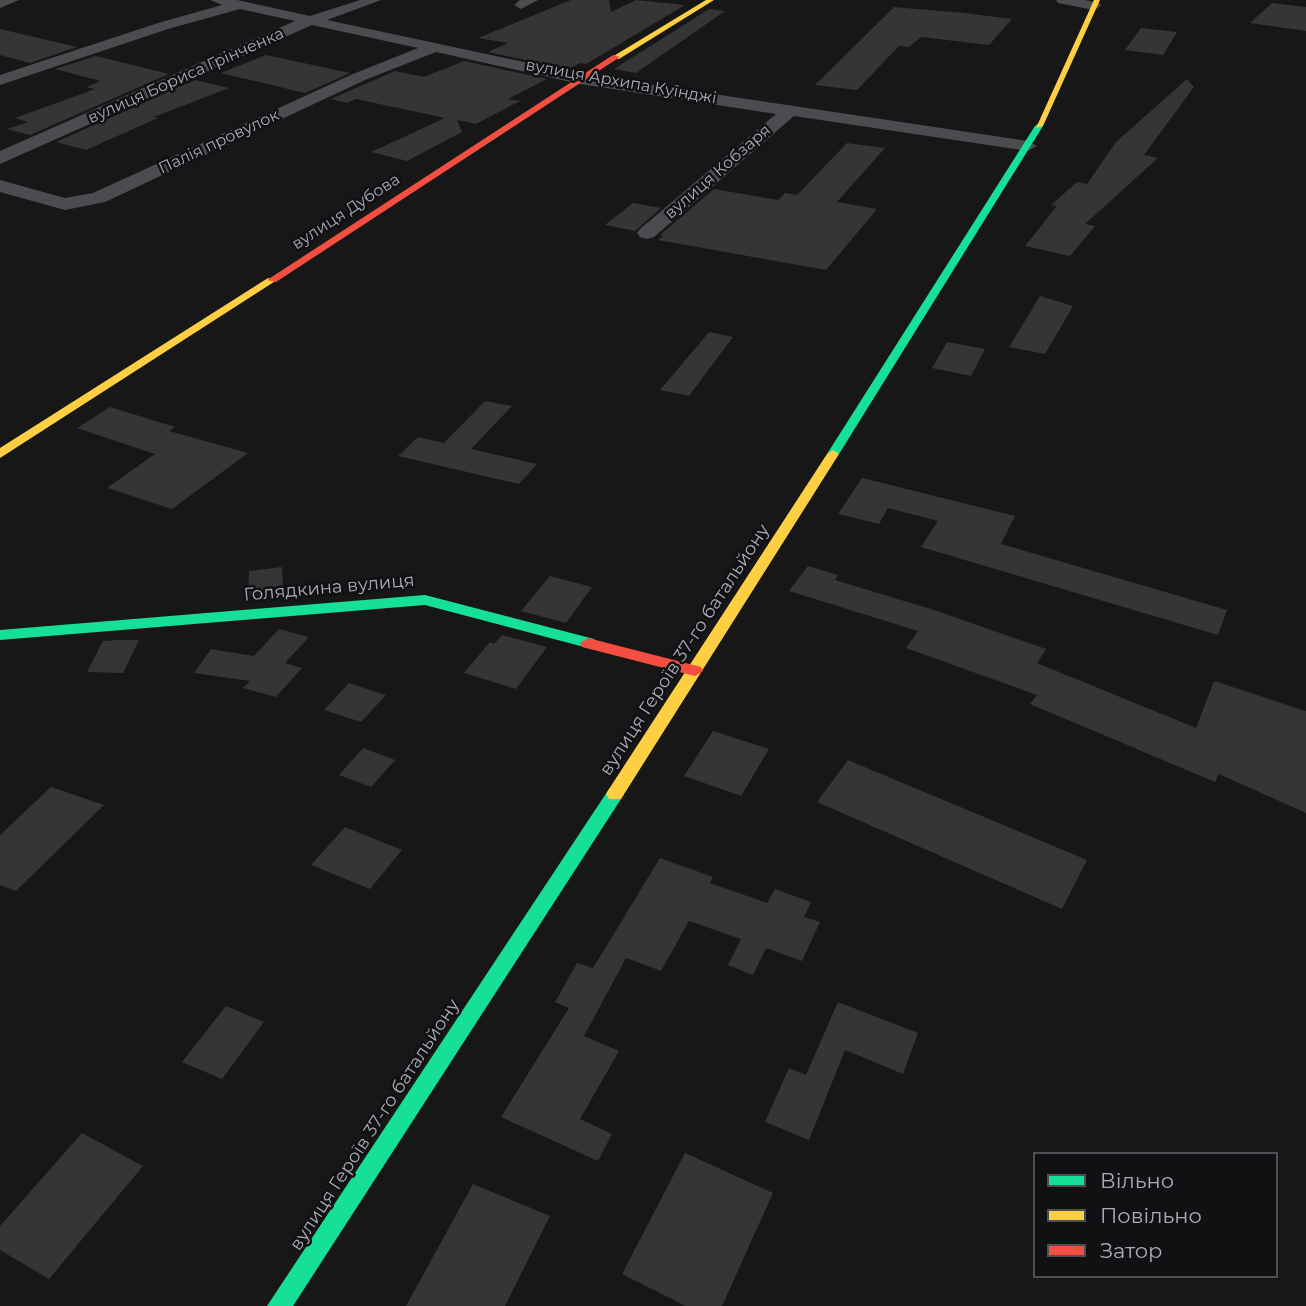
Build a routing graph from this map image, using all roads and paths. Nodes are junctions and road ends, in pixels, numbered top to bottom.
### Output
1 (12, 0) edge
2 (219, 0) edge
3 (374, 0) edge
4 (711, 0) edge
5 (1063, 0) edge
6 (1095, 3) edge
7 (0, 4) edge
8 (240, 5) junction
9 (311, 20) junction
10 (435, 47) junction
11 (0, 79) edge
12 (580, 79) junction
13 (790, 111) junction
14 (1028, 146) junction
15 (0, 158) edge
16 (0, 186) edge
17 (647, 233) dead end
18 (0, 454) edge
19 (0, 635) edge
20 (695, 671) junction
21 (279, 1306) edge

1 - 7 street
2 - 8 street, вулиця Архипа Куїнджі
3 - 9 street, вулиця Бориса Грінченка
4 - 12 street, вулиця Дубова
5 - 6 street
6 - 14 street, вулиця Героїв 37-го батальйону
8 - 9 street, вулиця Архипа Куїнджі
8 - 11 street
9 - 10 street, вулиця Архипа Куїнджі
9 - 15 street, вулиця Бориса Грінченка
10 - 12 street, вулиця Архипа Куїнджі
10 - 16 street, Палія провулок
12 - 13 street, вулиця Архипа Куїнджі
12 - 18 street, вулиця Дубова
13 - 14 street, вулиця Архипа Куїнджі
13 - 17 street, вулиця Кобзаря
14 - 20 street, вулиця Героїв 37-го батальйону
19 - 20 street, Голядкина вулиця
20 - 21 street, вулиця Героїв 37-го батальйону

